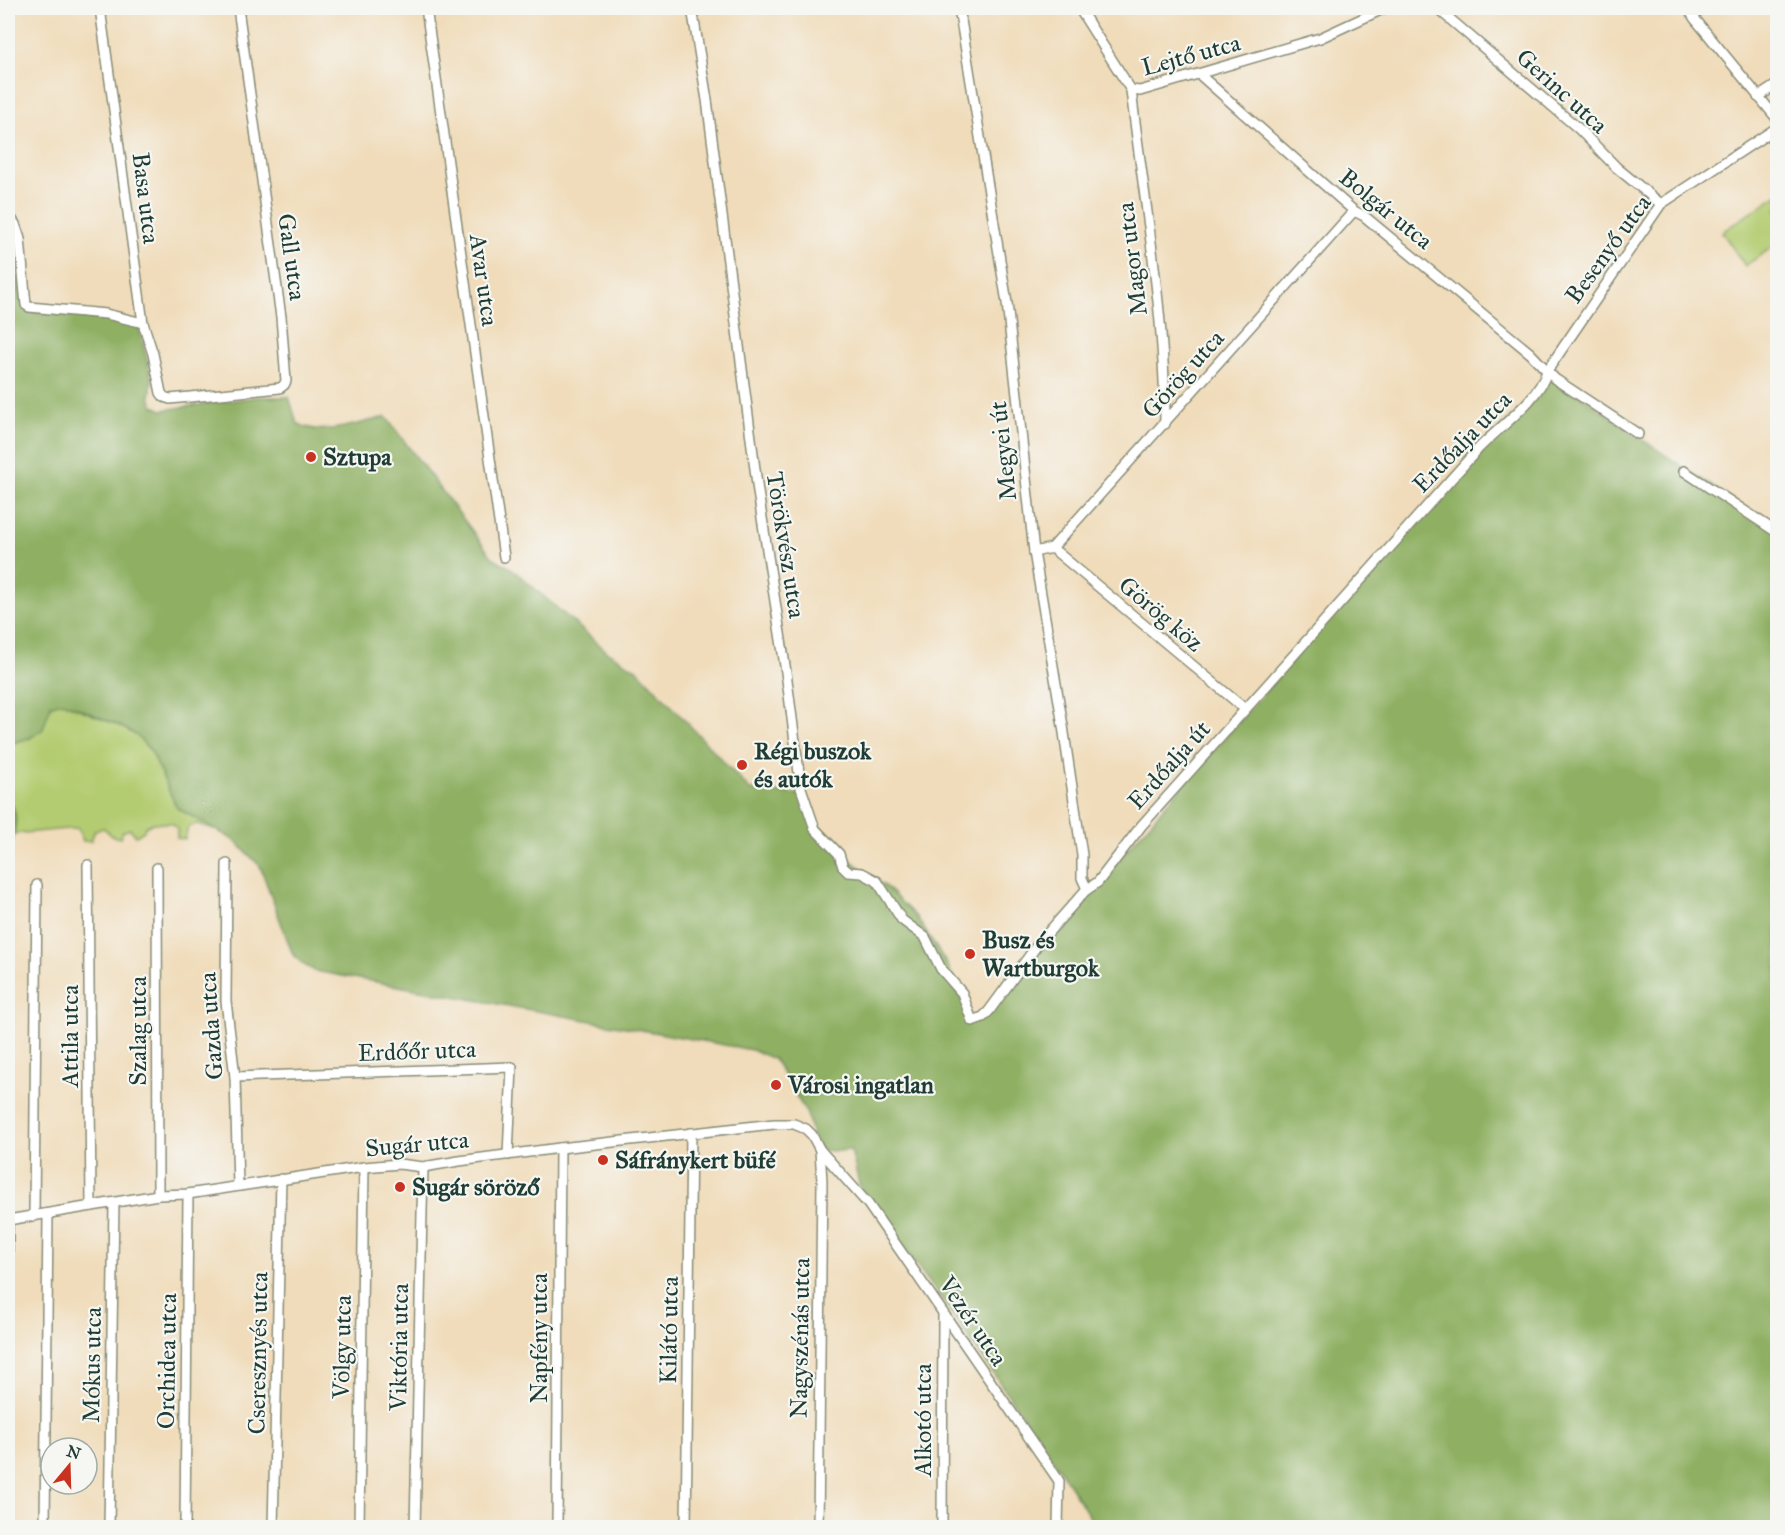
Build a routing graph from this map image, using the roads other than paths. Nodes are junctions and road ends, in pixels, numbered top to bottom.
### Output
1 (100, 8) edge
2 (238, 8) edge
3 (426, 8) edge
4 (692, 8) edge
5 (960, 8) edge
6 (1078, 8) edge
7 (1385, 8) edge
8 (1437, 8) edge
9 (1688, 8) edge
10 (1200, 75) junction
11 (1778, 84) edge
12 (1131, 90) junction
13 (1758, 97) junction
14 (1778, 120) edge
15 (1778, 127) edge
16 (1661, 204) junction
17 (1354, 211) junction
18 (8, 214) edge
19 (143, 323) junction
20 (1547, 371) junction
21 (161, 392) joint
22 (1165, 424) junction
23 (1638, 434) dead end
24 (1684, 471) dead end
25 (1778, 533) edge
26 (1400, 536) joint
27 (1052, 548) junction
28 (1034, 552) junction
29 (504, 557) dead end
30 (1245, 709) junction
31 (227, 864) dead end
32 (88, 865) dead end
33 (157, 868) dead end
34 (37, 885) dead end
35 (1087, 889) junction
36 (972, 1021) joint
37 (235, 1077) junction
38 (691, 1132) junction
39 (560, 1148) junction
40 (820, 1150) junction
41 (508, 1155) junction
42 (364, 1167) junction
43 (423, 1167) junction
44 (281, 1179) junction
45 (238, 1186) junction
46 (188, 1194) junction
47 (158, 1195) junction
48 (114, 1203) junction
49 (91, 1206) junction
50 (48, 1214) junction
51 (34, 1216) junction
52 (8, 1220) edge
53 (8, 1258) edge
54 (944, 1313) junction
55 (45, 1527) edge
56 (109, 1527) edge
57 (184, 1527) edge
58 (273, 1527) edge
59 (359, 1527) edge
60 (415, 1527) edge
61 (556, 1527) edge
62 (686, 1527) edge
63 (818, 1527) edge
64 (942, 1527) edge
65 (1058, 1527) edge

1 - 19 street, Basa utca
2 - 21 street, Gall utca
3 - 29 street, Avar utca
4 - 36 street, Törökvész utca
5 - 28 street, Megyei út
6 - 12 street, Lejtő utca
7 - 10 street, Lejtő utca
8 - 16 street, Gerinc utca
9 - 13 street
10 - 12 street, Lejtő utca
10 - 17 street, Bolgár utca
11 - 13 street
12 - 22 street, Magor utca
13 - 14 street
15 - 16 street, Besenyő utca
16 - 20 street, Besenyő utca
17 - 20 street, Bolgár utca
17 - 22 street, Görög utca
18 - 19 street
19 - 21 street, Basa utca
20 - 23 street, Bolgár utca
20 - 26 street, Erdőalja utca
22 - 27 street, Görög utca
24 - 25 street
26 - 30 street, Erdőalja út
27 - 28 street
27 - 30 street, Görög köz
28 - 35 street, Megyei út
30 - 35 street, Erdőalja út
31 - 37 street, Gazda utca
32 - 49 street, Attila utca
33 - 47 street, Szalag utca
34 - 51 street
35 - 36 street, Erdőalja út
37 - 41 street, Erdőőr utca
37 - 45 street, Gazda utca
38 - 39 street, Sugár utca
38 - 40 street, Sugár utca
38 - 62 street, Kilátó utca
39 - 41 street, Sugár utca
39 - 61 street, Napfény utca
40 - 54 street, Vezér utca
40 - 63 street, Nagyszénás utca
41 - 43 street, Sugár utca
42 - 43 street, Sugár utca
42 - 44 street, Sugár utca
42 - 59 street, Völgy utca
43 - 60 street, Viktória utca
44 - 45 street, Sugár utca
44 - 58 street, Cseresznyés utca
45 - 46 street, Sugár utca
46 - 47 street, Sugár utca
46 - 57 street, Orchidea utca
47 - 48 street, Sugár utca
48 - 49 street, Sugár utca
48 - 56 street, Mókus utca
49 - 50 street, Sugár utca
50 - 51 street, Sugár utca
50 - 55 street
51 - 52 street, Sugár utca
52 - 53 street
54 - 64 street, Alkotó utca
54 - 65 street, Vezér utca

